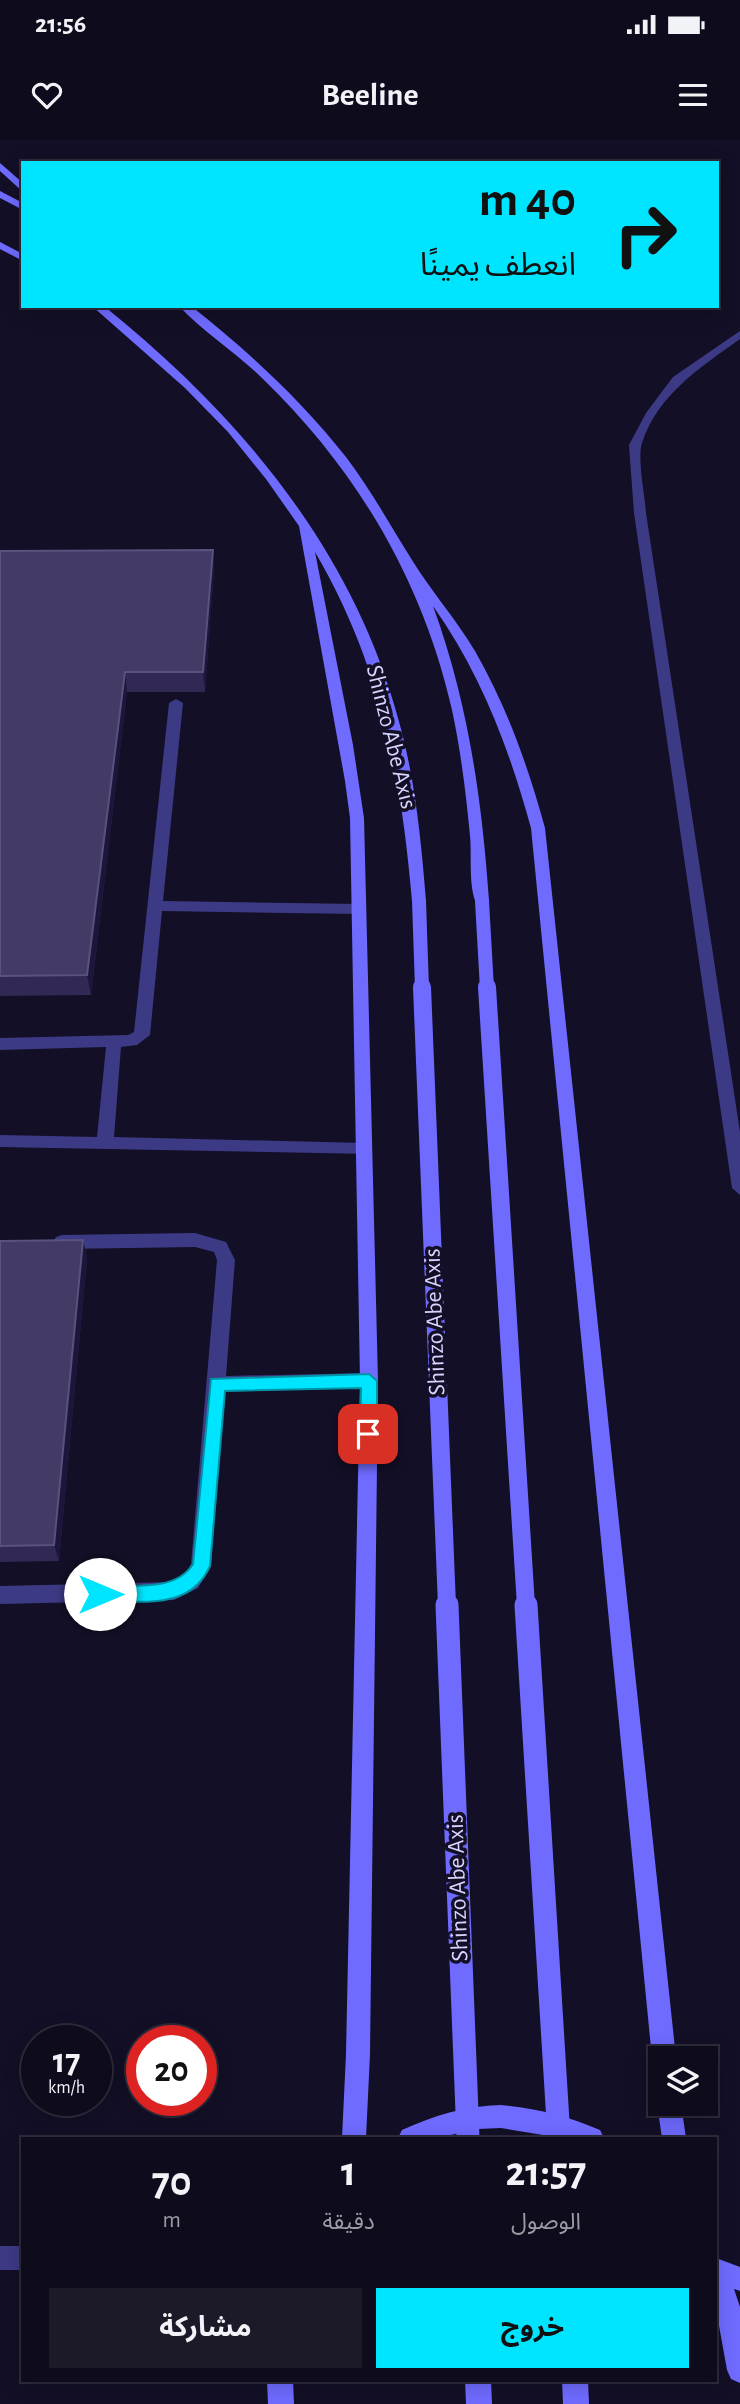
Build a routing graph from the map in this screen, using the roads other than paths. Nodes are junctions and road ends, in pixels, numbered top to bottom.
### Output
1 (0, 166) edge
2 (21, 187) edge
3 (0, 194) edge
4 (21, 206) edge
5 (0, 245) edge
6 (21, 257) edge
7 (100, 308) edge
8 (186, 308) edge
9 (740, 334) edge
10 (304, 527) junction
11 (400, 553) junction
12 (176, 703) edge
13 (154, 906) junction
14 (359, 909) junction
15 (114, 1042) junction
16 (0, 1044) edge
17 (0, 1141) edge
18 (105, 1143) junction
19 (364, 1149) junction
20 (740, 1188) edge
21 (42, 1242) edge
22 (369, 1381) junction
23 (217, 1384) junction
24 (0, 1595) edge
25 (663, 2046) edge
26 (671, 2116) edge
27 (354, 2137) edge
28 (413, 2137) edge
29 (468, 2137) edge
30 (559, 2137) edge
31 (590, 2137) edge
32 (674, 2137) edge
33 (0, 2258) edge
34 (21, 2258) edge
35 (717, 2273) edge
36 (717, 2276) edge
37 (740, 2279) edge
38 (740, 2370) edge
39 (281, 2382) edge
40 (478, 2382) edge
41 (575, 2382) edge
42 (281, 2404) edge
43 (479, 2404) edge
44 (576, 2404) edge

1 - 2 main road
3 - 4 main road
5 - 6 main road
7 - 10 main road, Shinzo Abe Axis
8 - 11 main road
9 - 20 street
10 - 14 main road, Shinzo Abe Axis
10 - 29 main road, Shinzo Abe Axis, bridge
11 - 25 main road
11 - 30 main road, bridge
12 - 13 street
13 - 14 street
13 - 15 street
14 - 19 main road, Shinzo Abe Axis
15 - 16 street
15 - 18 street
17 - 18 street
18 - 19 street
19 - 22 main road, Shinzo Abe Axis
21 - 23 street
22 - 23 street
22 - 27 main road, Shinzo Abe Axis
23 - 24 street
26 - 32 main road
28 - 31 main road
33 - 34 street
35 - 37 main road
36 - 38 main road
39 - 42 main road
40 - 43 main road
41 - 44 main road

